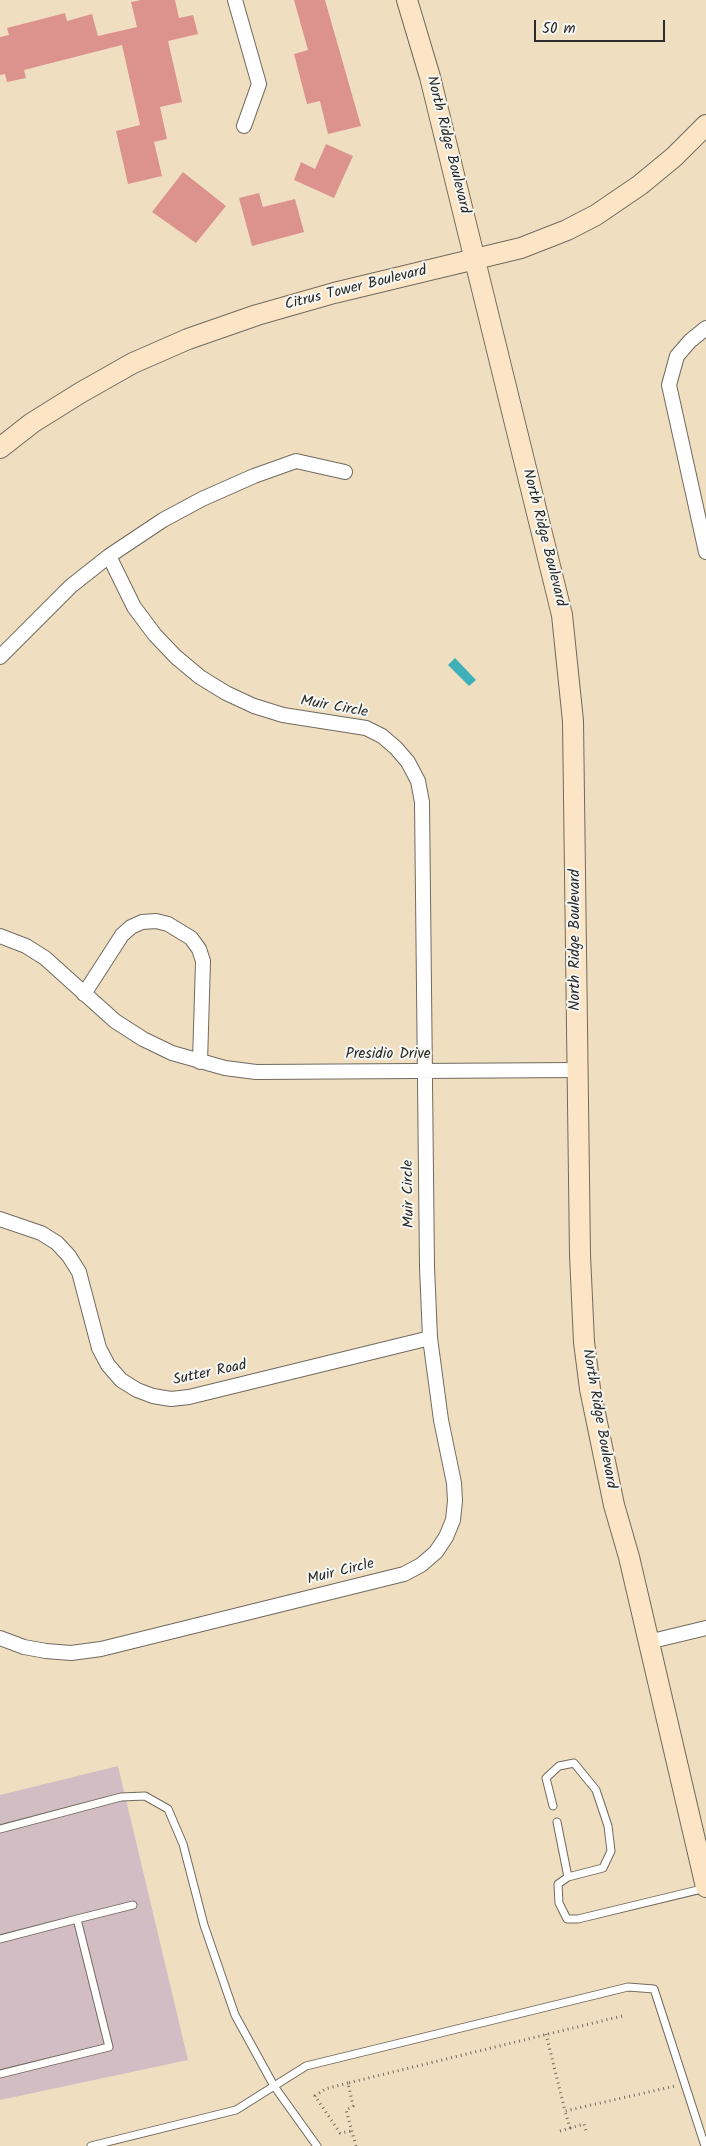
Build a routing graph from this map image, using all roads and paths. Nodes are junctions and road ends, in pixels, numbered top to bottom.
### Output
1 (236, 0) edge
2 (407, 0) edge
3 (706, 125) edge
4 (244, 126) dead end
5 (475, 259) junction
6 (706, 328) edge
7 (0, 448) edge
8 (345, 472) dead end
9 (706, 552) edge
10 (109, 556) junction
11 (0, 657) edge
12 (0, 936) edge
13 (84, 994) junction
14 (200, 1062) junction
15 (577, 1070) junction
16 (425, 1071) junction
17 (0, 1219) edge
18 (430, 1338) junction
19 (706, 1628) edge
20 (0, 1638) edge
21 (648, 1642) junction
22 (553, 1806) dead end
23 (557, 1822) dead end
24 (0, 1829) edge
25 (568, 1877) junction
26 (706, 1887) edge
27 (133, 1905) dead end
28 (77, 1919) junction
29 (0, 1939) edge
30 (622, 2016) dead end
31 (546, 2034) junction
32 (0, 2074) edge
33 (348, 2083) junction
34 (685, 2084) junction
35 (274, 2086) junction
36 (565, 2111) junction
37 (570, 2128) junction
38 (586, 2130) dead end
39 (352, 2131) junction
40 (560, 2131) dead end
41 (91, 2146) edge
42 (316, 2146) edge
43 (356, 2146) edge
44 (705, 2146) edge

1 - 4 street
2 - 5 street, North Ridge Boulevard
3 - 5 street, Citrus Tower Boulevard
5 - 7 street, Citrus Tower Boulevard
5 - 15 street, North Ridge Boulevard
6 - 9 street
8 - 10 street
10 - 11 street
10 - 16 street, Muir Circle
12 - 13 street, Presidio Drive
13 - 14 street, Presidio Drive
13 - 14 street
14 - 16 street, Presidio Drive
15 - 16 street, Presidio Drive
15 - 21 street, North Ridge Boulevard
16 - 18 street, Muir Circle
17 - 18 street, Sutter Road
18 - 20 street, Muir Circle
19 - 21 street
21 - 26 street, North Ridge Boulevard
22 - 25 lane
23 - 25 lane
24 - 35 lane
25 - 26 lane
27 - 28 lane
28 - 29 lane
28 - 32 lane
30 - 31 path
31 - 33 path
31 - 36 path
33 - 39 path
33 - 39 path
34 - 35 lane
34 - 36 path
34 - 44 lane
35 - 41 lane
35 - 42 lane
36 - 37 path
37 - 38 path
37 - 40 path
39 - 43 path

